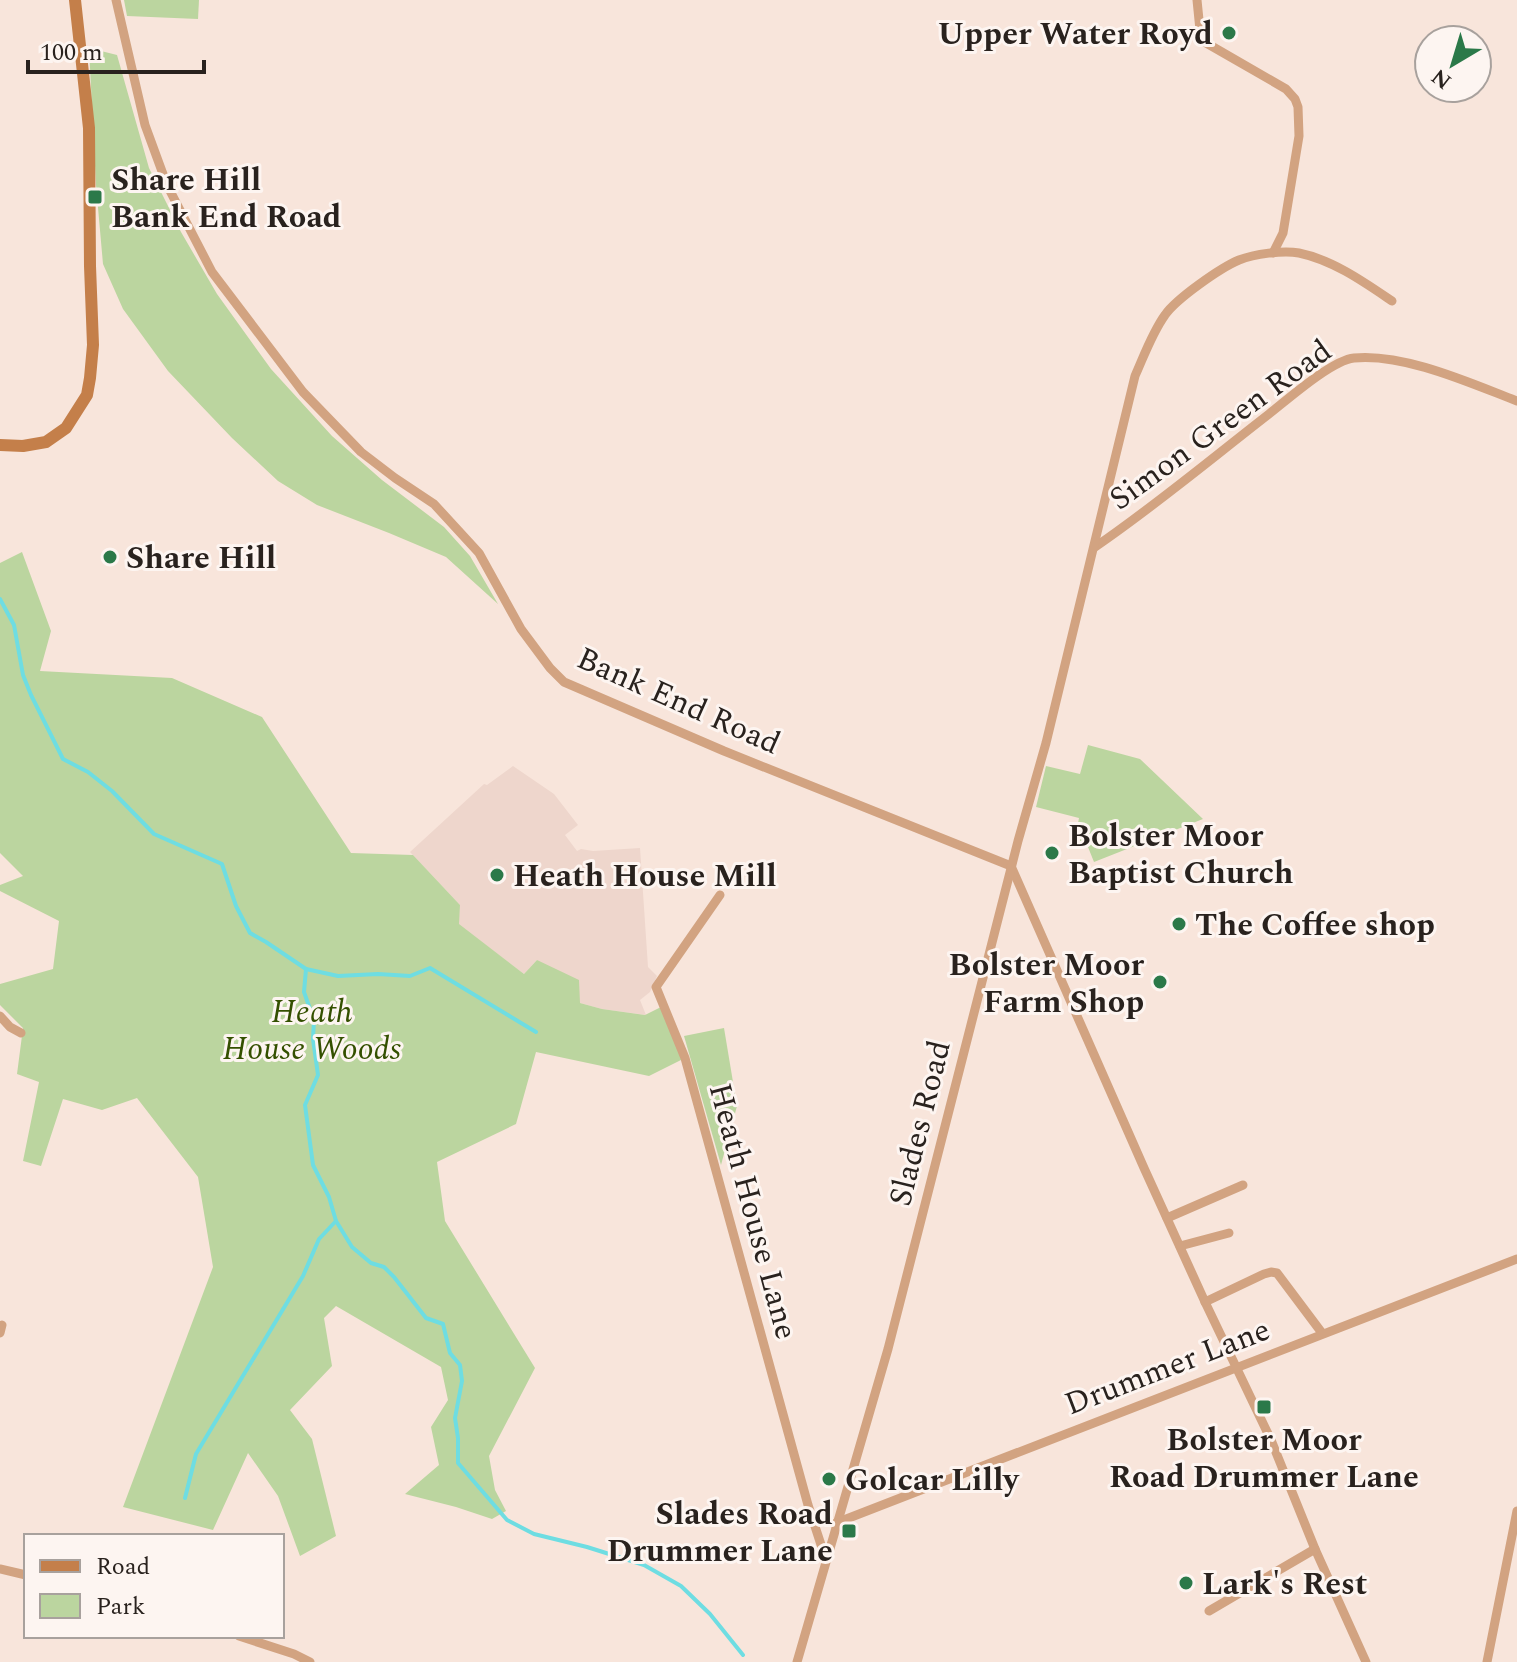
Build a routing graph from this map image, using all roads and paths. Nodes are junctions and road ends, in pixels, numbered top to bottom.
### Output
1 (75, 0) edge
2 (116, 0) edge
3 (1197, 0) edge
4 (1273, 253) junction
5 (1392, 301) dead end
6 (1517, 401) edge
7 (0, 445) edge
8 (1095, 547) junction
9 (1011, 866) junction
10 (720, 895) dead end
11 (0, 1016) edge
12 (21, 1033) dead end
13 (1243, 1185) dead end
14 (1167, 1218) junction
15 (1229, 1233) dead end
16 (1180, 1246) junction
17 (1517, 1259) edge
18 (1205, 1302) junction
19 (1322, 1333) junction
20 (1237, 1367) junction
21 (1517, 1511) edge
22 (836, 1523) junction
23 (1315, 1549) junction
24 (826, 1560) junction
25 (0, 1569) edge
26 (24, 1575) edge
27 (1209, 1611) dead end
28 (245, 1638) edge
29 (310, 1662) edge
30 (797, 1662) edge
31 (1366, 1662) edge
32 (1487, 1662) edge

1 - 7 street
2 - 9 street, Bank End Road
3 - 4 street
4 - 5 street
4 - 8 street, Slades Road
6 - 8 street, Simon Green Road
8 - 9 street, Slades Road
9 - 14 street
9 - 22 street, Slades Road
10 - 24 street, Heath House Lane
11 - 12 street
13 - 14 street
14 - 16 street
15 - 16 street
16 - 18 street
17 - 19 street, Drummer Lane
18 - 19 street
18 - 20 street
19 - 20 street, Drummer Lane
20 - 22 street, Drummer Lane
20 - 23 street
21 - 32 street
22 - 24 street, Slades Road
23 - 27 street
23 - 31 street
24 - 30 street, Slades Road
25 - 26 street
28 - 29 street

